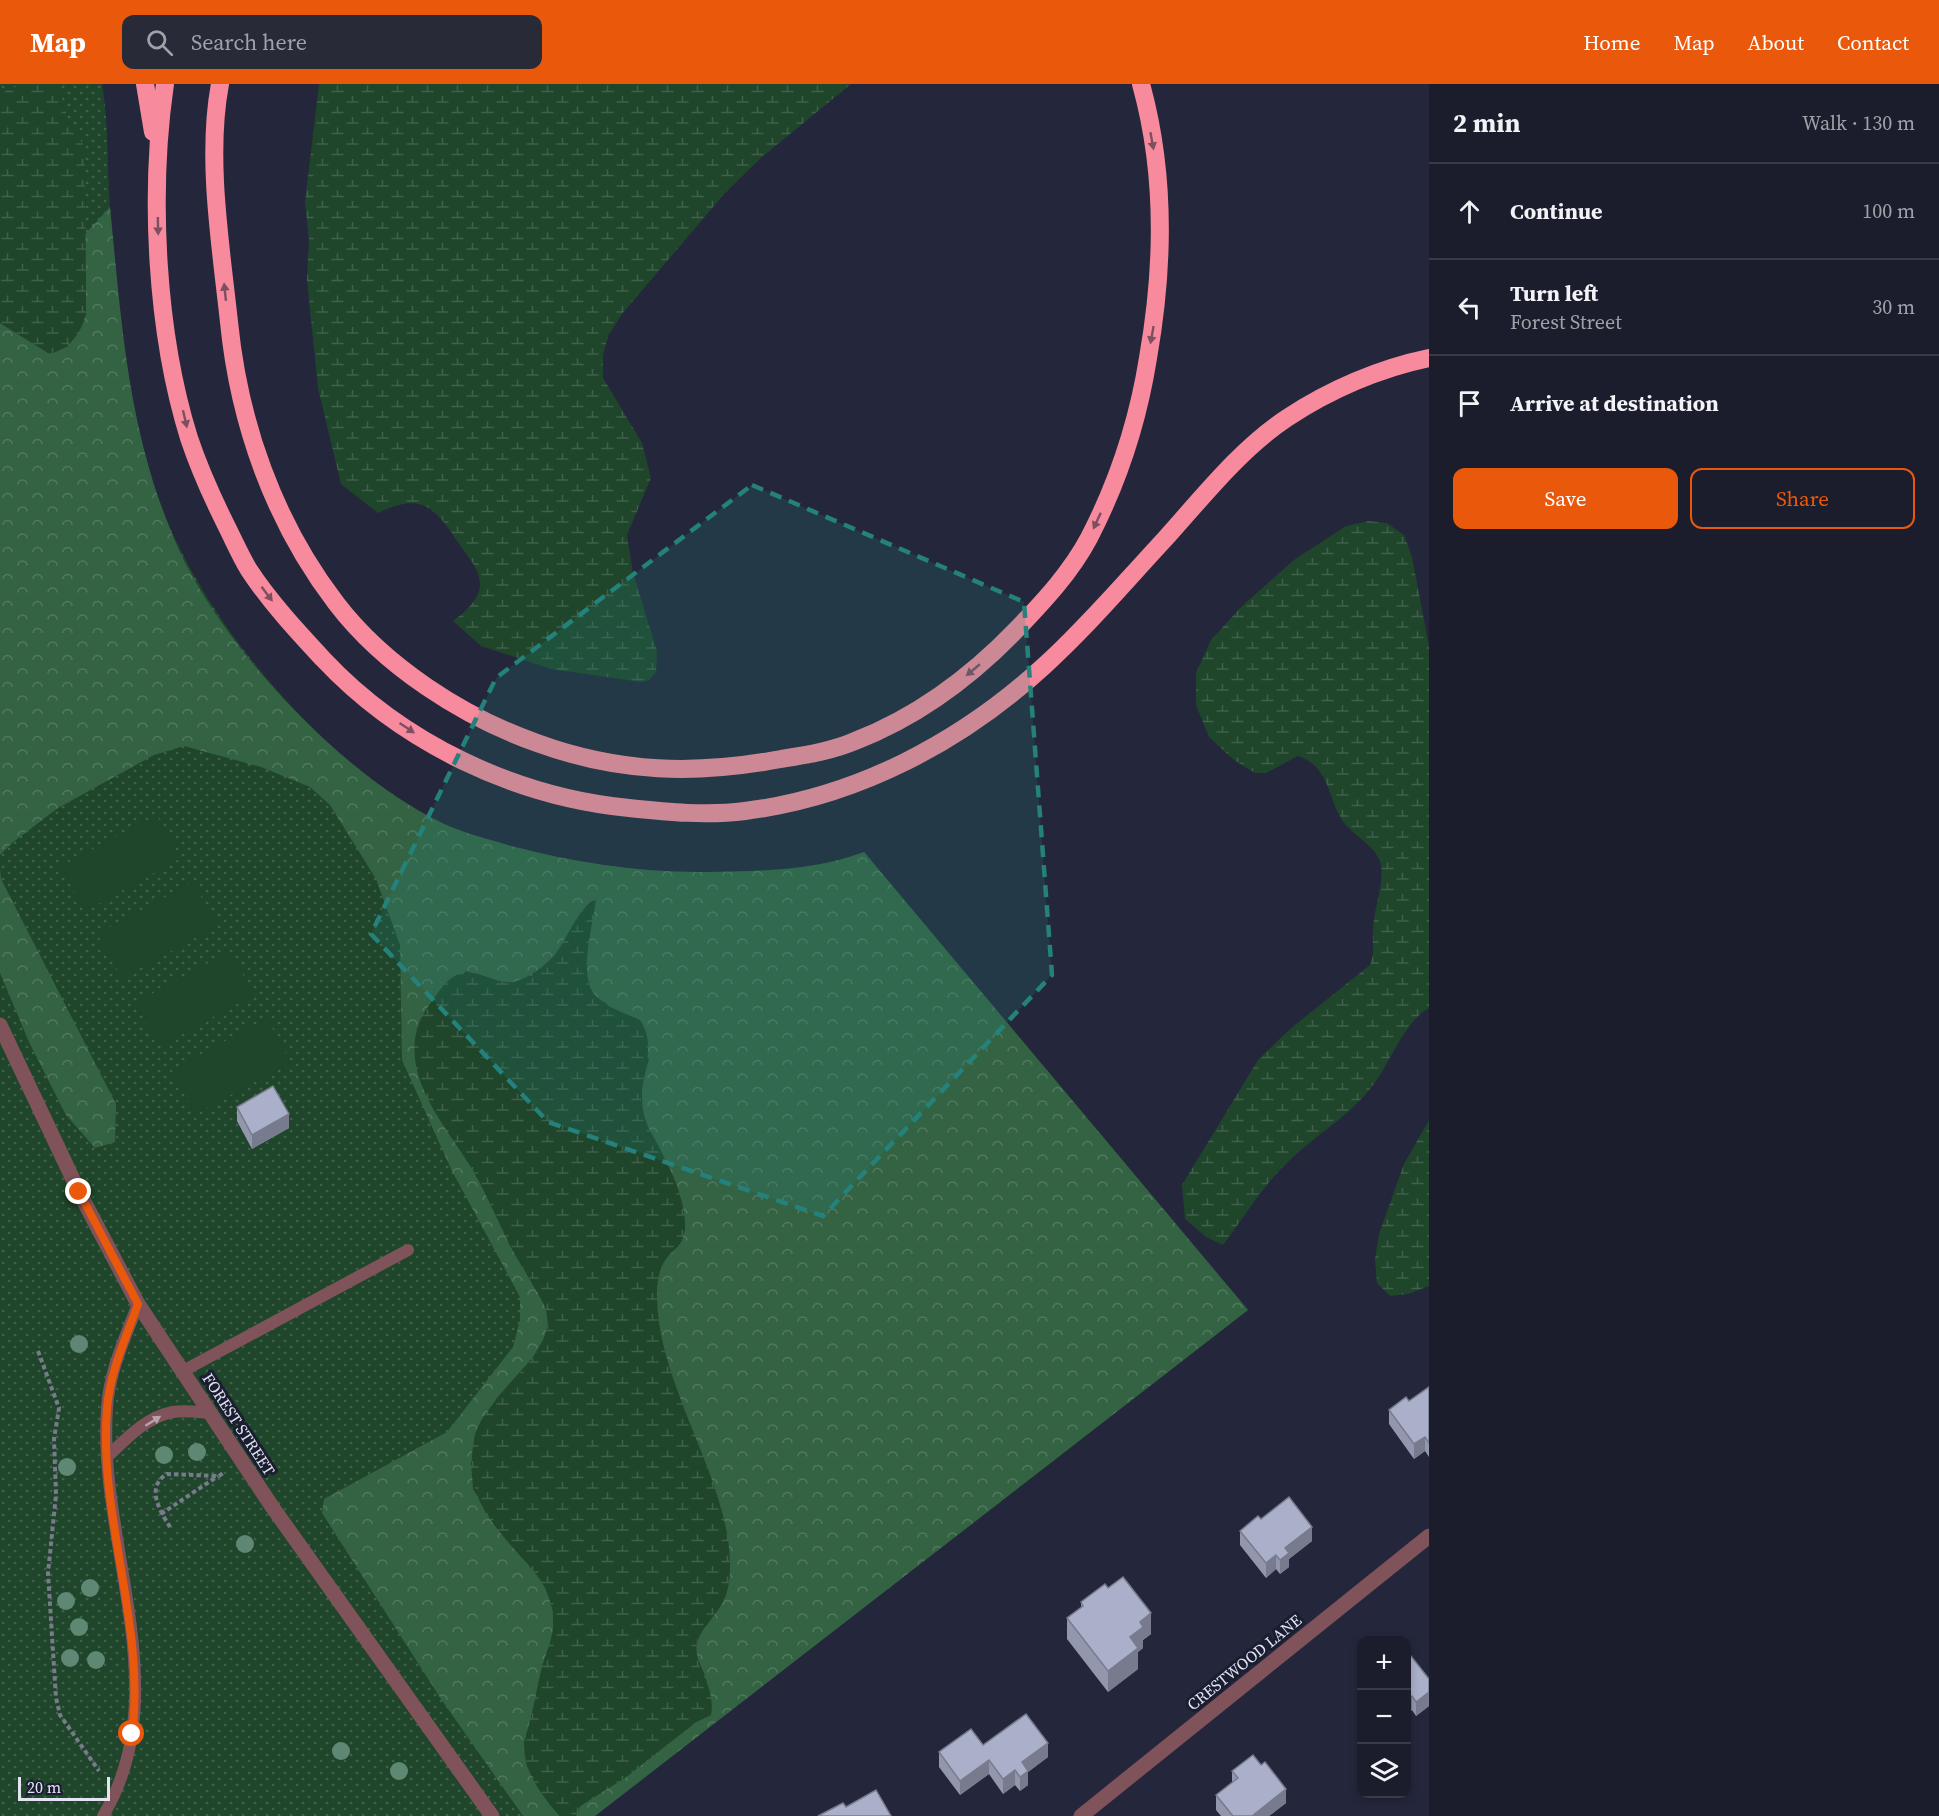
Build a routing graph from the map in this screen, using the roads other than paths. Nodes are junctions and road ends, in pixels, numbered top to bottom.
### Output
1 (145, 84) edge
2 (165, 84) edge
3 (220, 84) edge
4 (1140, 84) edge
5 (157, 181) junction
6 (1429, 358) edge
7 (0, 1025) edge
8 (408, 1250) dead end
9 (138, 1304) junction
10 (183, 1371) junction
11 (211, 1413) junction
12 (107, 1457) junction
13 (1429, 1536) edge
14 (103, 1815) edge
15 (492, 1816) edge
16 (1081, 1816) edge

1 - 5 highway
2 - 5 highway
4 -> 3 highway
5 -> 6 highway
7 - 9 street, FOREST STREET
8 - 10 lane
9 - 10 street, FOREST STREET
9 - 12 lane
10 - 11 street, FOREST STREET
12 -> 11 lane
11 - 15 street, FOREST STREET
12 - 14 lane
13 - 16 street, CRESTWOOD LANE

